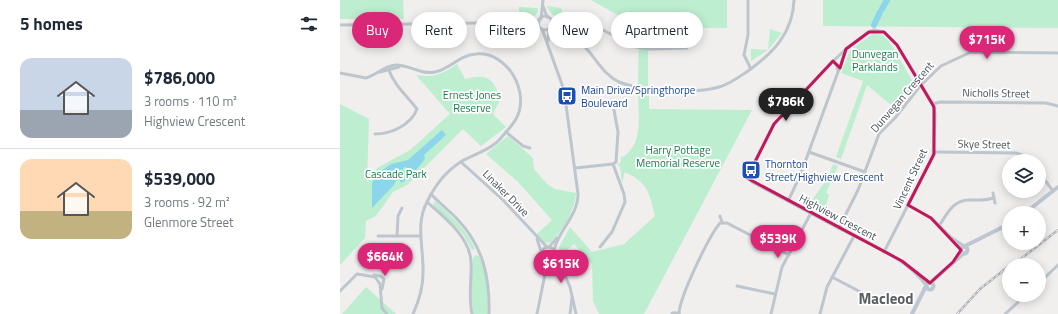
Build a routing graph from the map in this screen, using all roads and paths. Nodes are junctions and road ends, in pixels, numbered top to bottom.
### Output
1 (543, 0) edge
2 (748, 0) edge
3 (794, 0) edge
4 (543, 5) junction
5 (547, 17) joint
6 (540, 20) junction
7 (475, 24) edge
8 (340, 25) edge
9 (541, 28) junction
10 (548, 29) edge
11 (548, 43) edge
12 (550, 48) edge
13 (584, 48) edge
14 (643, 48) edge
15 (687, 48) dead end
16 (846, 49) junction
17 (1058, 53) edge
18 (837, 57) junction
19 (833, 61) junction
20 (842, 61) junction
21 (388, 69) junction
22 (751, 69) junction
23 (837, 72) junction
24 (340, 74) edge
25 (921, 85) junction
26 (933, 104) junction
27 (1058, 106) edge
28 (614, 110) dead end
29 (506, 132) junction
30 (375, 134) dead end
31 (530, 148) dead end
32 (809, 152) junction
33 (934, 152) junction
34 (1019, 154) edge
35 (461, 162) junction
36 (613, 164) junction
37 (575, 168) junction
38 (865, 172) junction
39 (747, 177) junction
40 (742, 179) dead end
41 (1046, 182) edge
42 (1058, 187) edge
43 (1053, 191) junction
44 (993, 193) dead end
45 (431, 194) junction
46 (993, 198) junction
47 (788, 201) junction
48 (427, 202) junction
49 (995, 203) dead end
50 (908, 205) junction
51 (1033, 206) edge
52 (402, 208) dead end
53 (811, 213) junction
54 (720, 216) dead end
55 (722, 222) junction
56 (939, 226) junction
57 (1002, 227) edge
58 (839, 228) junction
59 (378, 236) dead end
60 (398, 236) junction
61 (420, 236) junction
62 (559, 236) junction
63 (854, 236) junction
64 (536, 238) junction
65 (548, 247) junction
66 (600, 247) dead end
67 (964, 249) junction
68 (554, 250) junction
69 (479, 251) junction
70 (884, 252) junction
71 (470, 253) junction
72 (541, 253) junction
73 (556, 254) junction
74 (789, 255) junction
75 (544, 260) junction
76 (551, 261) junction
77 (1058, 265) edge
78 (561, 268) junction
79 (545, 274) junction
80 (371, 276) junction
81 (1046, 276) edge
82 (832, 277) junction
83 (929, 285) junction
84 (737, 286) dead end
85 (340, 291) edge
86 (381, 291) junction
87 (572, 294) junction
88 (775, 294) junction
89 (870, 297) dead end
90 (1018, 302) edge
91 (672, 313) dead end
92 (679, 313) edge
93 (387, 314) edge
94 (413, 314) edge
95 (472, 314) edge
96 (489, 314) edge
97 (536, 314) edge
98 (570, 314) edge
99 (576, 314) edge
100 (771, 314) edge
101 (820, 314) edge
102 (912, 314) edge
103 (1004, 314) edge

1 - 4 street
2 - 22 street
3 - 22 street
4 - 5 street
4 - 6 street
5 - 6 street
6 - 9 street
7 - 8 street
9 - 10 street
9 - 11 street
12 - 37 street
13 - 22 street
14 - 15 street
16 - 18 street
16 - 20 street
16 - 25 street, Vincent Street
17 - 25 street, Dunvegan Crescent
18 - 19 street
18 - 20 street
19 - 23 street
19 - 39 street
20 - 23 street
21 - 24 street
21 - 29 street
21 - 30 street
23 - 32 street
25 - 26 street, Vincent Street
25 - 38 street, Dunvegan Crescent
26 - 27 street, Nicholls Street
26 - 33 street, Vincent Street
28 - 36 street
29 - 31 street
29 - 35 street
32 - 38 street
32 - 47 street
33 - 34 street, Skye Street
33 - 50 street, Vincent Street
35 - 45 street
35 - 64 street, Linaker Drive
36 - 37 street
36 - 66 street
37 - 62 street
38 - 58 street, Dunvegan Crescent
39 - 40 street
39 - 47 street, Highview Crescent
41 - 43 street
42 - 43 street
43 - 51 street
44 - 46 street
45 - 48 street
45 - 69 street
46 - 49 street
46 - 56 street
47 - 53 street, Highview Crescent
48 - 61 street
48 - 71 street
50 - 56 street
50 - 70 street, Vincent Street
52 - 60 street
53 - 58 street, Highview Crescent
53 - 74 street
54 - 55 street
55 - 74 street
55 - 92 street
56 - 67 street
57 - 67 street
58 - 63 street, Highview Crescent
59 - 60 street
60 - 61 street
61 - 94 street
62 - 65 street
62 - 68 street
63 - 70 street, Highview Crescent
63 - 82 street
64 - 65 street, Linaker Drive
64 - 72 street, Linaker Drive
65 - 68 street
65 - 72 street
67 - 83 street
68 - 73 street
69 - 71 street
69 - 96 street
70 - 83 street, Highview Crescent
71 - 95 street
72 - 75 street
73 - 76 street
73 - 78 street
74 - 88 street
75 - 76 street
75 - 79 street
76 - 78 street
76 - 79 street
77 - 81 street
78 - 87 street
79 - 97 street
80 - 85 street
80 - 86 street
80 - 86 street
82 - 89 street
82 - 101 street
83 - 102 street
84 - 88 street
86 - 93 street
87 - 98 street
87 - 99 street
88 - 100 street
90 - 103 street
91 - 92 street

